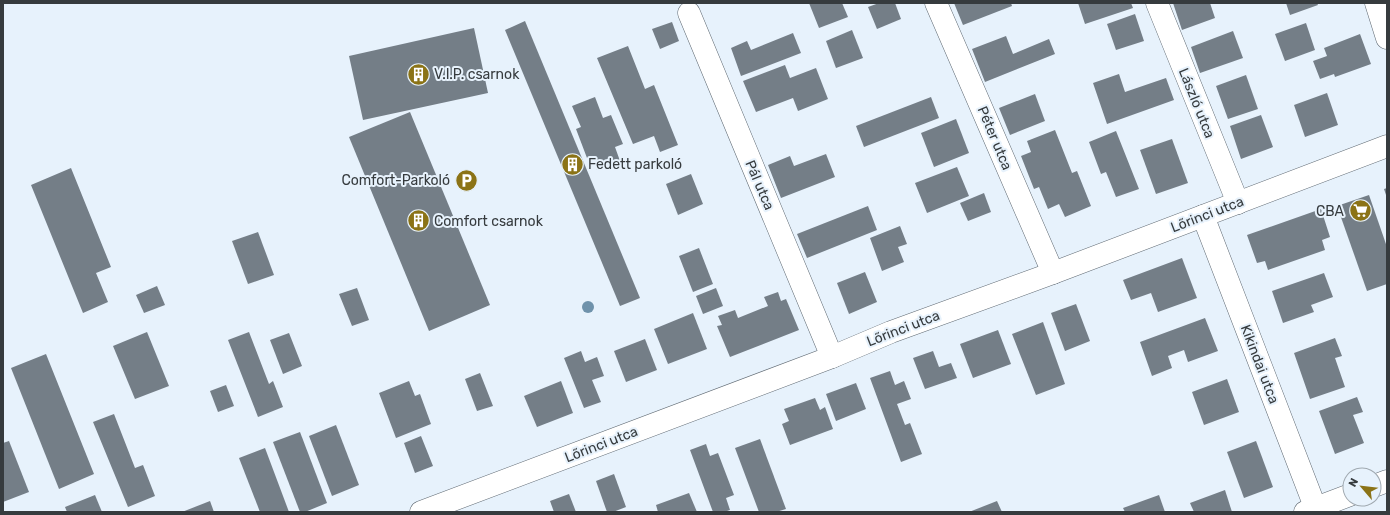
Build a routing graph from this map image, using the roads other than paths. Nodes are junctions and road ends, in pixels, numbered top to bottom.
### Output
1 (936, 3) edge
2 (1158, 3) edge
3 (1376, 3) edge
4 (689, 13) dead end
5 (1387, 38) edge
6 (1387, 146) edge
7 (1238, 203) junction
8 (1203, 216) junction
9 (1053, 273) junction
10 (832, 357) junction
11 (1342, 498) edge
12 (1312, 511) edge
13 (421, 512) edge

1 - 9 street, Péter utca
2 - 7 street, László utca
3 - 5 street
4 - 10 street, Pál utca
6 - 7 street, Lőrinci utca
7 - 8 street, Lőrinci utca
8 - 9 street, Lőrinci utca
8 - 12 street, Kikindai utca
9 - 10 street, Lőrinci utca
10 - 13 street, Lőrinci utca
11 - 12 street

